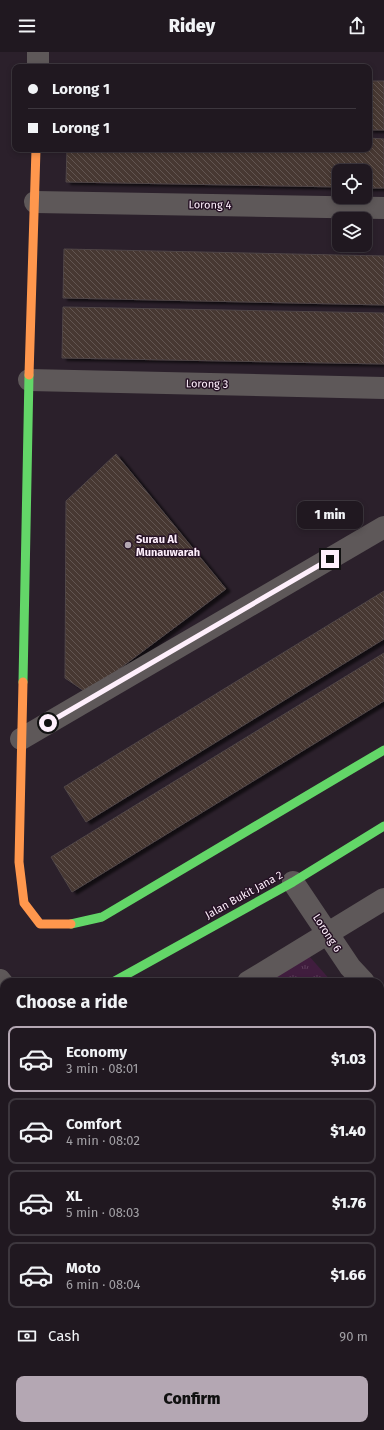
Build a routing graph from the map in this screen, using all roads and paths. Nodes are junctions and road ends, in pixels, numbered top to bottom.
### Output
1 (38, 52) edge
2 (38, 64) edge
3 (36, 152) edge
4 (35, 202) junction
5 (384, 208) edge
6 (29, 380) junction
7 (384, 388) edge
8 (384, 527) edge
9 (21, 739) junction
10 (384, 750) edge
11 (384, 826) edge
12 (294, 882) junction
13 (384, 899) edge
14 (328, 934) junction
15 (120, 978) edge
16 (255, 978) edge
17 (360, 978) edge

1 - 2 street
3 - 4 street
4 - 5 street, Lorong 4
4 - 6 street
6 - 7 street, Lorong 3
6 - 9 street
8 - 9 street
9 - 10 street
11 - 12 street, Jalan Bukit Jana 2
12 - 14 street, Lorong 6
12 - 15 street, Jalan Bukit Jana 2
13 - 14 street
14 - 16 street
14 - 17 street, Lorong 6

